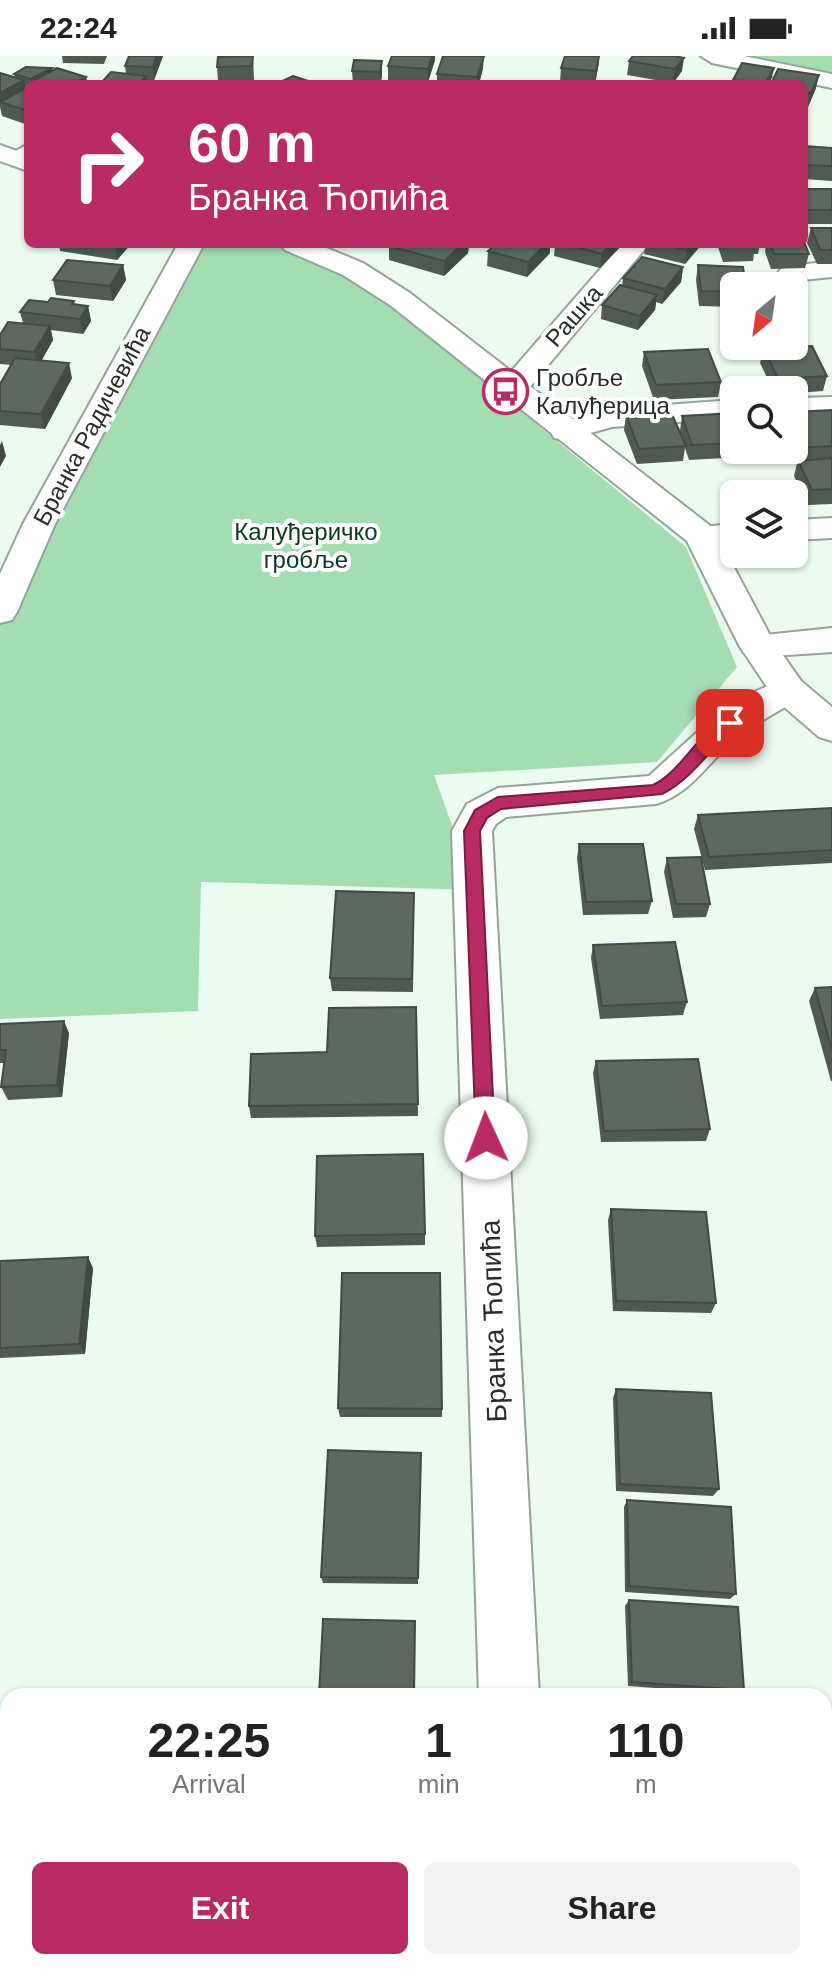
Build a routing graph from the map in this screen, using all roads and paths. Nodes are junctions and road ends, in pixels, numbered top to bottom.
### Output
1 (712, 56) edge
2 (832, 81) edge
3 (189, 248) edge
4 (305, 248) edge
5 (633, 248) edge
6 (832, 269) edge
7 (802, 272) edge
8 (513, 388) junction
9 (832, 406) edge
10 (808, 407) edge
11 (720, 410) edge
12 (565, 431) junction
13 (832, 528) edge
14 (808, 529) edge
15 (720, 534) edge
16 (701, 535) junction
17 (0, 612) edge
18 (832, 640) edge
19 (757, 645) junction
20 (788, 690) junction
21 (832, 728) edge
22 (509, 1688) edge

1 - 2 street
3 - 17 street, Бранка Радичевића
4 - 8 street
5 - 8 street, Рашка
6 - 7 street
8 - 12 street
9 - 10 street
11 - 12 street
12 - 16 street
13 - 14 street
15 - 16 street
16 - 19 street
18 - 19 street
19 - 20 street
20 - 21 street
20 - 22 street, Бранка Ћопића

